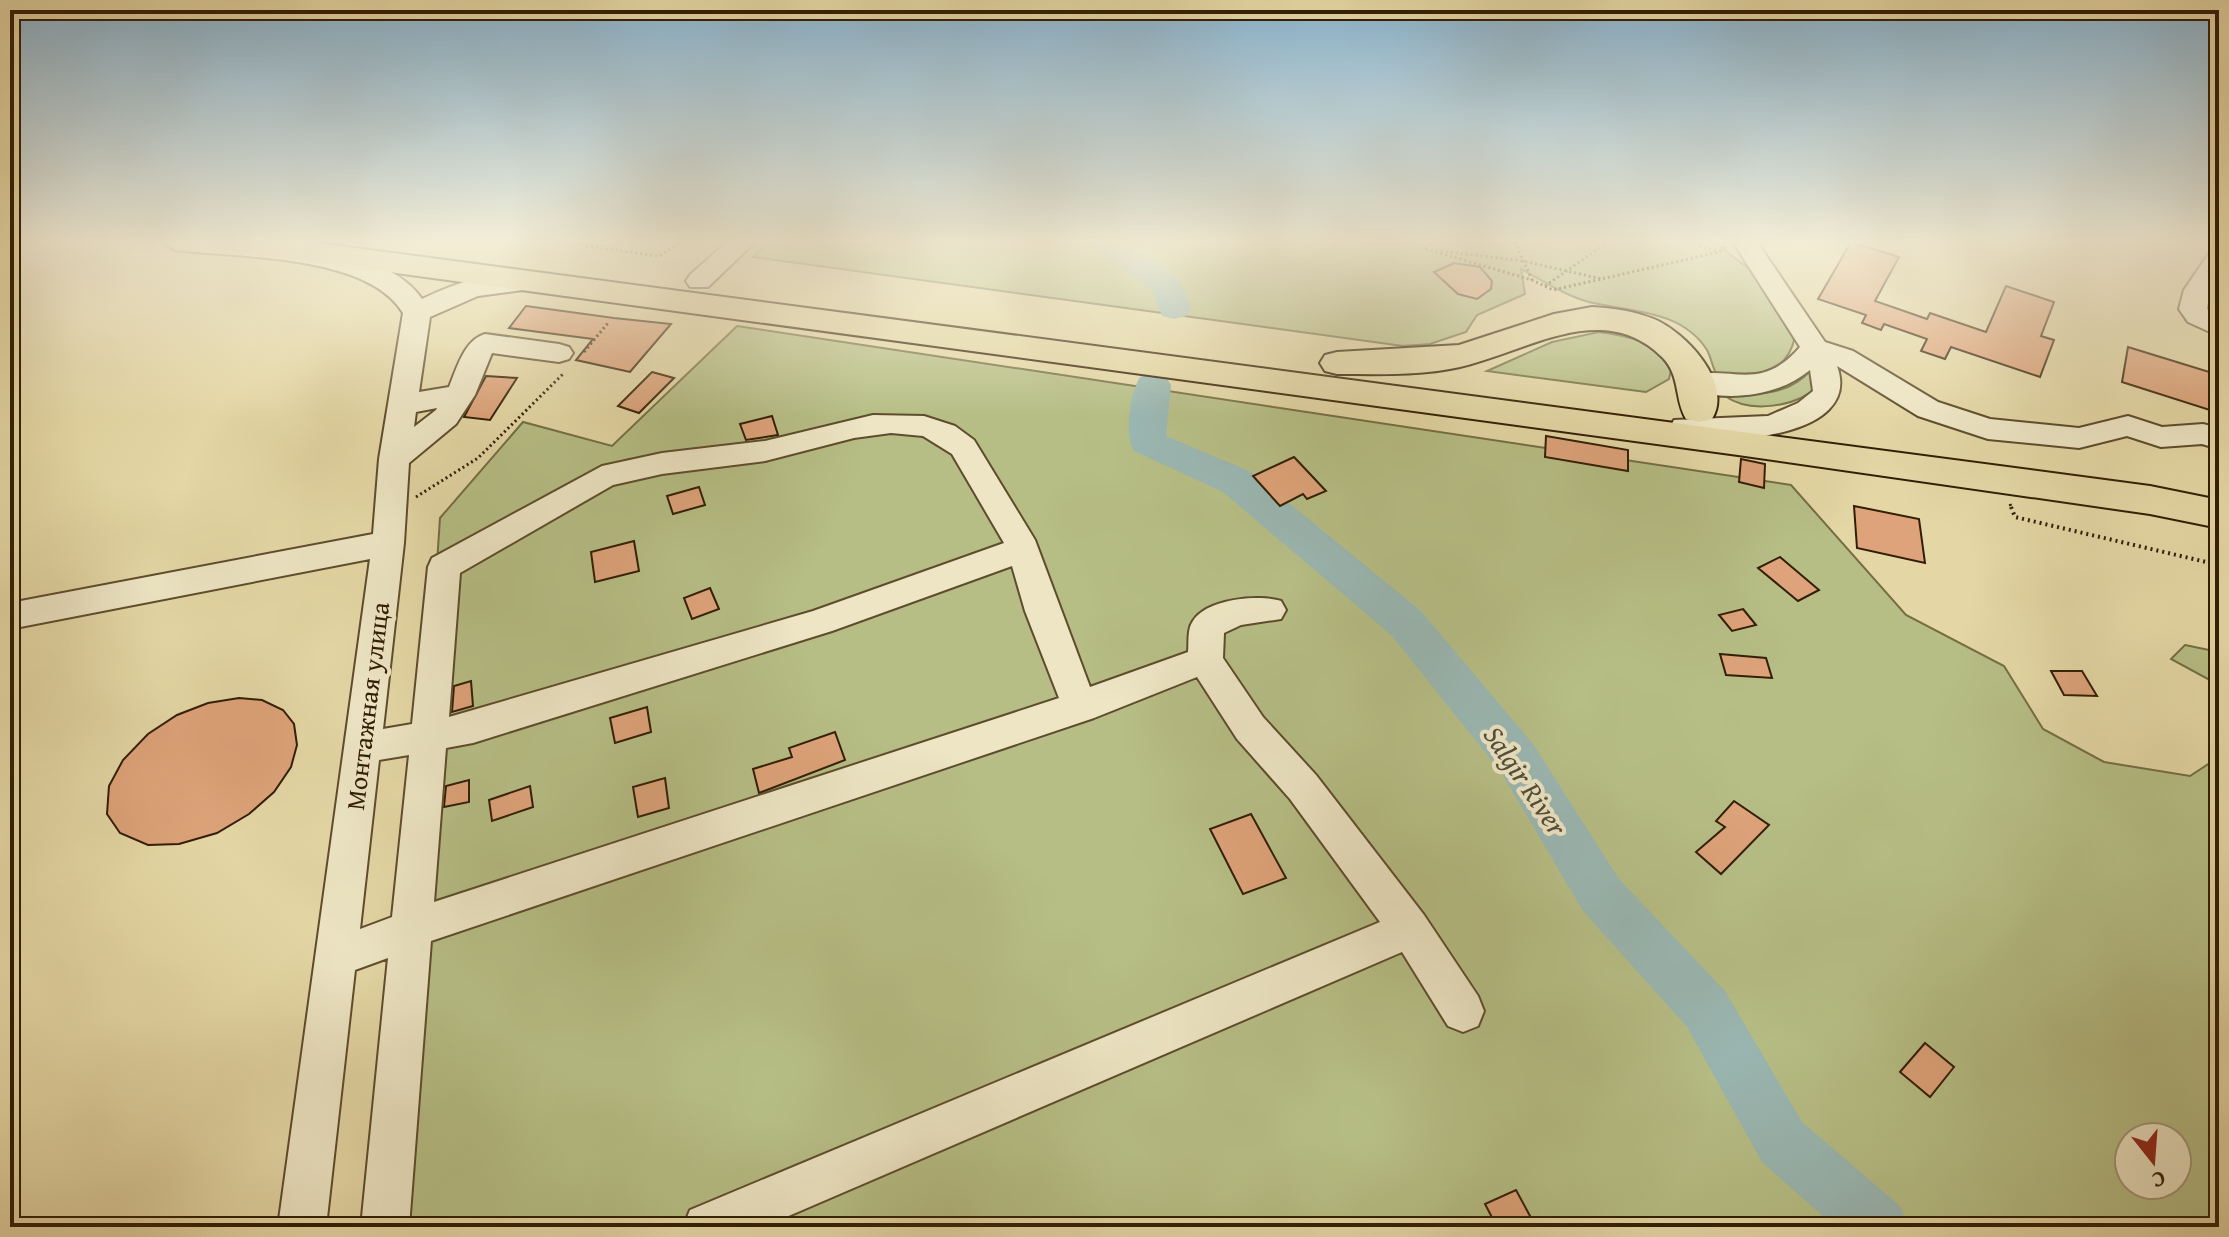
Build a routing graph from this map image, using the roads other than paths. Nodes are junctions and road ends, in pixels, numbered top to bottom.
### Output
1 (408, 300) edge
2 (439, 300) edge
3 (679, 300) edge
4 (845, 300) edge
5 (1777, 300) edge
6 (2202, 300) edge
7 (417, 313) junction
8 (2219, 327) edge
9 (1814, 348) junction
10 (570, 358) road end
11 (1337, 363) junction
12 (460, 395) junction
13 (1698, 397) junction
14 (404, 404) junction
15 (1481, 407) junction
16 (1645, 422) junction
17 (1783, 422) junction
18 (2219, 439) edge
19 (1996, 454) junction
20 (394, 459) junction
21 (2219, 489) edge
22 (2219, 514) edge
23 (390, 526) junction
24 (1024, 549) junction
25 (1269, 610) dead end
26 (10, 616) edge
27 (1205, 660) junction
28 (1081, 708) junction
29 (429, 733) junction
30 (361, 748) junction
31 (409, 929) junction
32 (1410, 929) junction
33 (335, 958) junction
34 (1463, 1011) dead end
35 (302, 1227) edge
36 (385, 1227) edge
37 (707, 1227) edge

1 - 7 street
2 - 7 street
3 - 15 main road
4 - 11 main road
5 - 9 street
6 - 8 street
7 - 14 street, Монтажная улица
9 - 13 street
9 - 17 street
9 - 18 street
9 - 19 street
10 - 12 street
11 - 13 main road
11 - 13 main road
12 - 14 street
12 - 20 street
13 - 16 main road
13 - 17 main road
14 - 20 street, Монтажная улица
15 - 16 main road
15 - 22 main road
16 - 17 street
17 - 19 main road
19 - 21 main road
20 - 23 street, Монтажная улица
23 - 26 street
23 - 30 street, Монтажная улица
24 - 28 street
24 - 29 street
24 - 29 street
25 - 27 street
27 - 28 street
27 - 32 street
28 - 31 street
29 - 30 street
29 - 31 street
30 - 33 street, Монтажная улица
31 - 33 street
31 - 36 street
32 - 34 street
32 - 37 street
33 - 35 street, Монтажная улица

